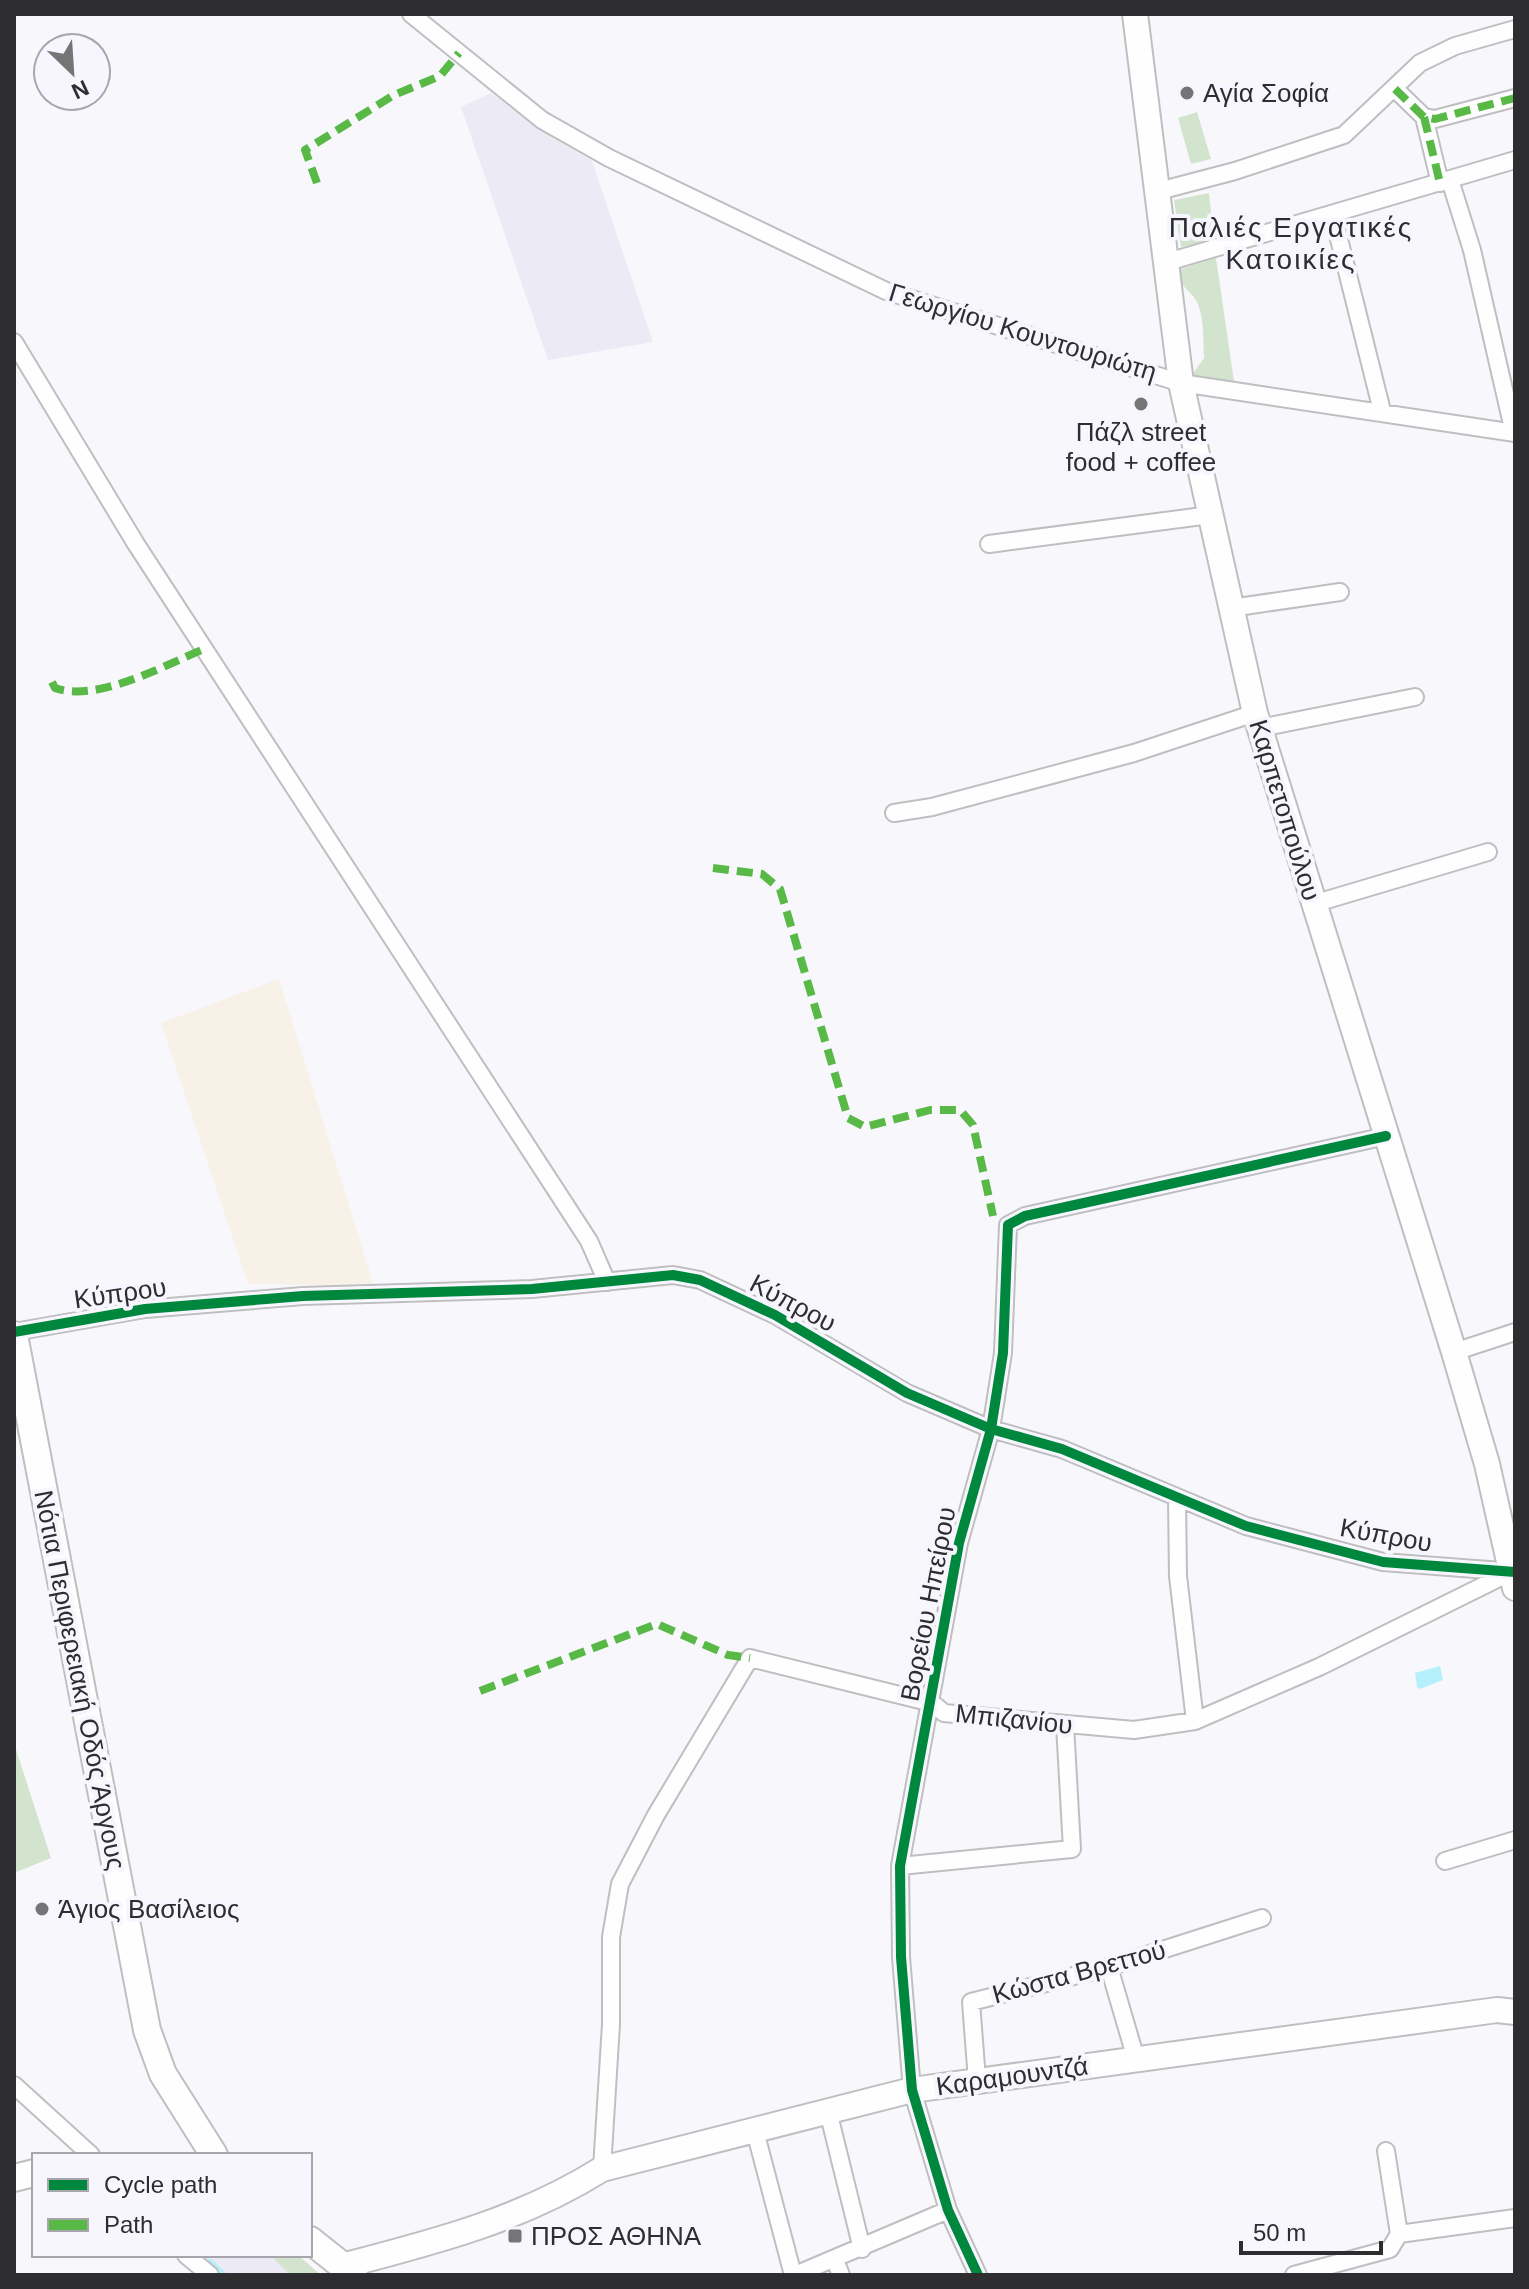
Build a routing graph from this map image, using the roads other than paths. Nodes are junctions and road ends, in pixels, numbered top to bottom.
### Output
1 (411, 14) edge
2 (1135, 14) edge
3 (1515, 29) edge
4 (1395, 89) junction
5 (1515, 98) edge
6 (1424, 117) junction
7 (1515, 160) edge
8 (1445, 182) junction
9 (1155, 192) junction
10 (1333, 215) junction
11 (1164, 263) junction
12 (14, 342) edge
13 (1181, 383) junction
14 (1382, 411) junction
15 (1514, 433) edge
16 (1210, 515) junction
17 (989, 544) dead end
18 (1340, 592) dead end
19 (1231, 608) junction
20 (1415, 697) dead end
21 (1257, 720) junction
22 (894, 813) dead end
23 (1488, 852) dead end
24 (1313, 904) junction
25 (1386, 1136) junction
26 (607, 1282) junction
27 (1515, 1332) edge
28 (14, 1334) edge
29 (1454, 1352) junction
30 (991, 1429) junction
31 (1177, 1498) junction
32 (1514, 1577) edge
33 (932, 1703) junction
34 (1195, 1721) junction
35 (1065, 1725) junction
36 (1515, 1840) edge
37 (1445, 1861) dead end
38 (900, 1866) junction
39 (1262, 1918) dead end
40 (1109, 1967) junction
41 (1515, 2012) edge
42 (1136, 2059) junction
43 (977, 2080) junction
44 (14, 2085) edge
45 (912, 2090) junction
46 (828, 2111) junction
47 (755, 2131) junction
48 (1386, 2151) dead end
49 (89, 2153) edge
50 (210, 2153) edge
51 (602, 2169) junction
52 (948, 2210) junction
53 (1515, 2218) edge
54 (1399, 2234) junction
55 (312, 2242) edge
56 (862, 2249) junction
57 (188, 2257) edge
58 (838, 2268) edge
59 (348, 2270) edge
60 (210, 2275) edge
61 (794, 2275) edge
62 (978, 2275) edge
63 (1294, 2275) edge

1 - 13 street, Γεωργίου Κουντουριώτη
2 - 9 main road, Καρπετοπούλου
3 - 4 street
4 - 6 street
4 - 9 street
5 - 6 street
6 - 8 street
7 - 8 street
8 - 10 street
8 - 15 street
9 - 11 main road, Καρπετοπούλου
10 - 11 street
10 - 14 street
11 - 13 main road, Καρπετοπούλου
12 - 26 street
13 - 14 street, Γεωργίου Κουντουριώτη
13 - 16 main road, Καρπετοπούλου
14 - 15 street, Γεωργίου Κουντουριώτη
16 - 17 street
16 - 19 main road, Καρπετοπούλου
18 - 19 street
19 - 21 main road, Καρπετοπούλου
20 - 21 street
21 - 22 street
21 - 24 main road, Καρπετοπούλου
23 - 24 street
24 - 25 main road, Καρπετοπούλου
25 - 29 main road, Καρπετοπούλου
25 - 30 street, Βορείου Ηπείρου
26 - 28 street, Κύπρου
26 - 30 street, Κύπρου
27 - 29 street
28 - 50 main road, Νότια Περιφερειακή Οδός Άργους
29 - 32 main road, Καρπετοπούλου
30 - 31 street, Κύπρου
30 - 33 street, Βορείου Ηπείρου
31 - 32 street, Κύπρου
31 - 34 street
32 - 34 street, Μπιζανίου
33 - 35 street, Μπιζανίου
33 - 38 street, Βορείου Ηπείρου
33 - 51 street, Μπιζανίου
34 - 35 street, Μπιζανίου
35 - 38 street
36 - 37 street
38 - 45 street, Βορείου Ηπείρου
39 - 40 street, Κώστα Βρεττού
40 - 42 street
40 - 43 street, Κώστα Βρεττού
41 - 42 main road, Καραμουντζά
42 - 43 main road, Καραμουντζά
43 - 45 main road, Καραμουντζά
44 - 49 street
45 - 46 main road, Καραμουντζά
45 - 52 street, Βορείου Ηπείρου
46 - 47 main road, Καραμουντζά
46 - 56 street
47 - 51 main road, Καραμουντζά
47 - 61 street
48 - 54 street
51 - 59 main road, Καραμουντζά
52 - 56 street
52 - 62 street, Βορείου Ηπείρου
53 - 54 street
54 - 63 street
55 - 59 main road
56 - 58 street
57 - 60 street
58 - 61 street

